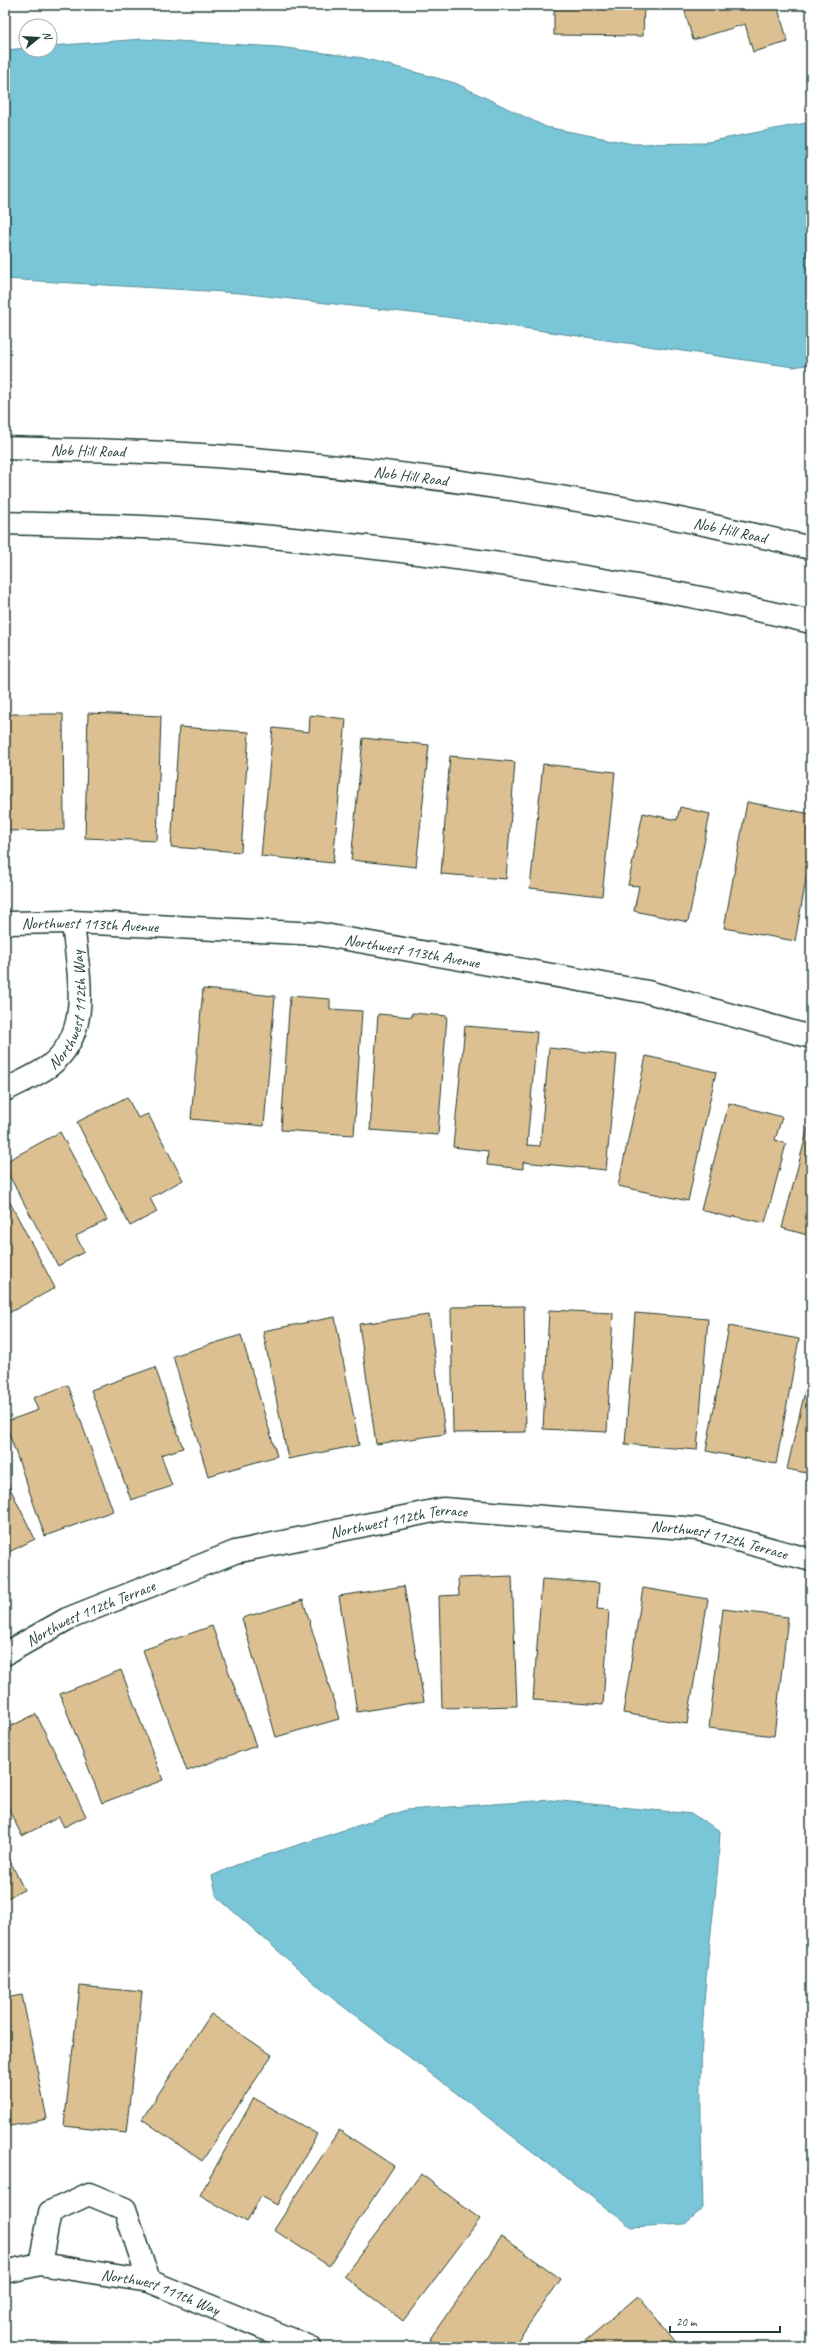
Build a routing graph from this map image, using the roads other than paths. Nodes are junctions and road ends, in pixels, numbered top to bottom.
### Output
1 (5, 448) edge
2 (5, 523) edge
3 (811, 548) edge
4 (811, 622) edge
5 (73, 922) junction
6 (5, 923) edge
7 (811, 1037) edge
8 (5, 1090) edge
9 (811, 1560) edge
10 (5, 1654) edge
11 (40, 2264) junction
12 (5, 2272) edge
13 (150, 2281) junction
14 (310, 2347) edge

1 - 3 street, Nob Hill Road
2 - 4 street
5 - 6 street, Northwest 113th Avenue
5 - 7 street, Northwest 113th Avenue
5 - 8 street, Northwest 112th Way
9 - 10 street, Northwest 112th Terrace
11 - 12 street, Northwest 111th Way
11 - 13 street, Northwest 111th Way
11 - 13 street
13 - 14 street, Northwest 111th Way

